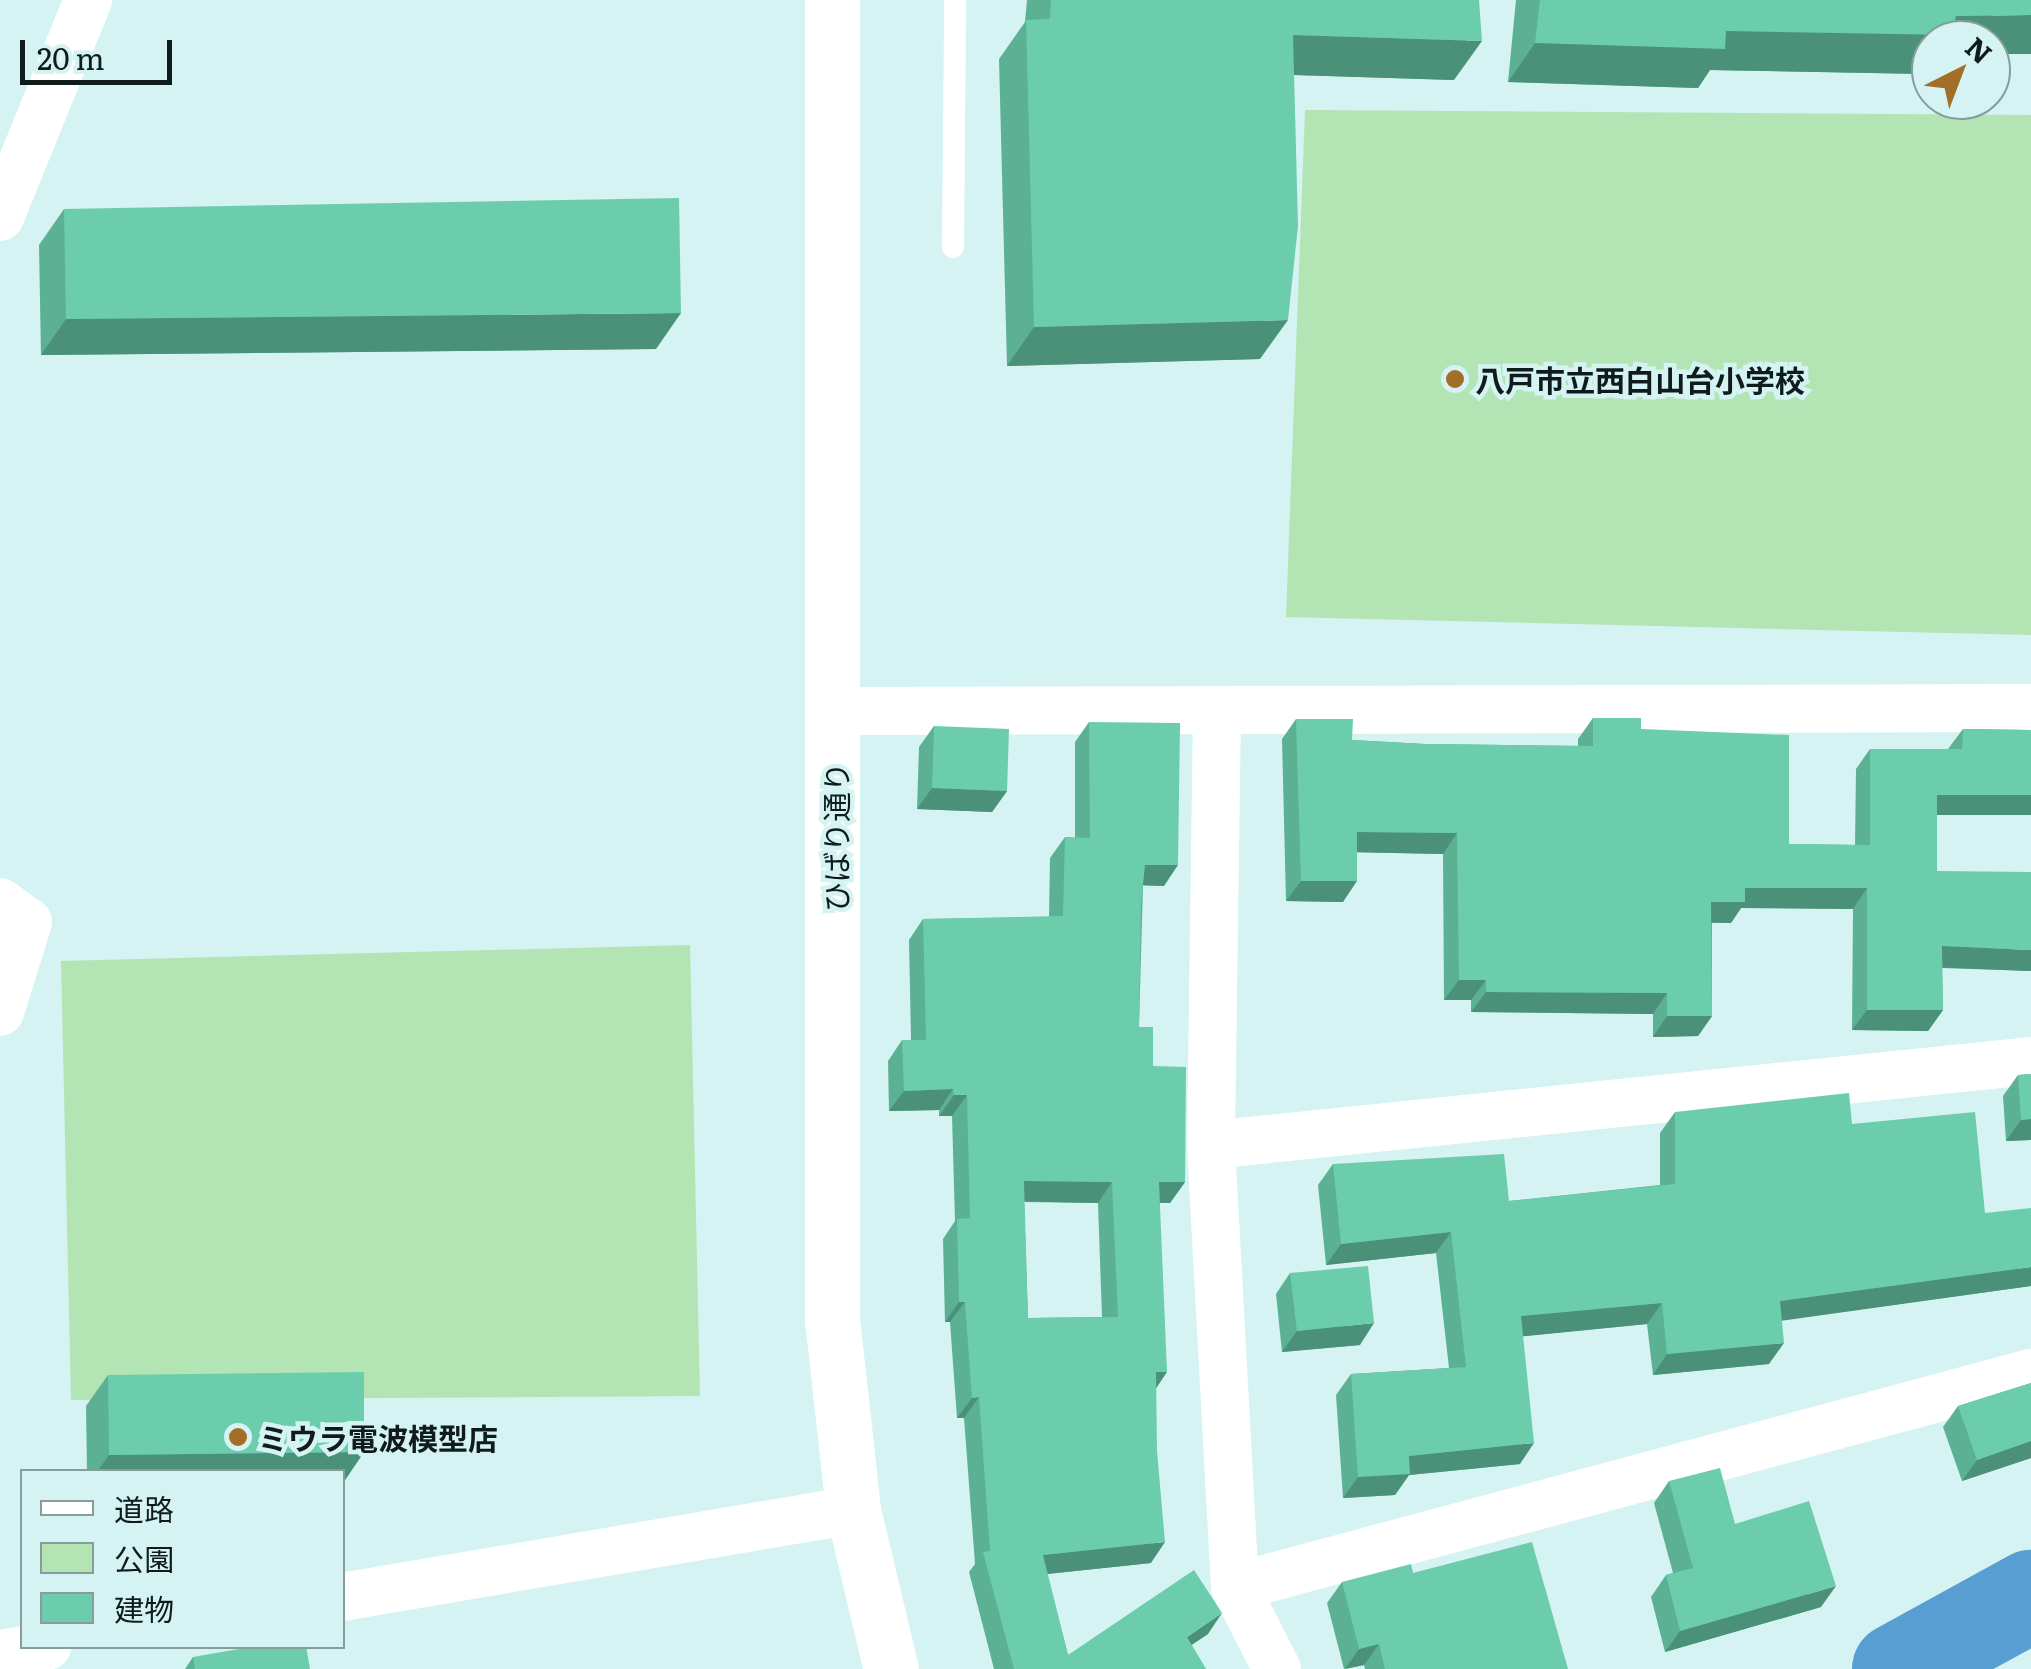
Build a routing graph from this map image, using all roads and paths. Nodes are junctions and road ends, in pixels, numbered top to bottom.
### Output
1 (88, 0) edge
2 (832, 0) edge
3 (955, 0) edge
4 (0, 217) edge
5 (952, 247) dead end
6 (2031, 708) edge
7 (1217, 710) junction
8 (835, 711) junction
9 (0, 902) edge
10 (0, 1012) edge
11 (2031, 1061) edge
12 (1210, 1145) junction
13 (2031, 1372) edge
14 (853, 1510) junction
15 (1235, 1588) junction
16 (345, 1595) edge
17 (29, 1649) edge
18 (0, 1654) edge
19 (890, 1669) edge
20 (1277, 1669) edge

1 - 4 street
2 - 8 street, ひばり通り
3 - 5 lane
6 - 7 street
7 - 8 street
7 - 12 street
8 - 14 street, ひばり通り
9 - 10 street
11 - 12 street
12 - 15 street
13 - 15 street
14 - 16 street
14 - 19 street, ひばり通り
15 - 20 street
17 - 18 street

